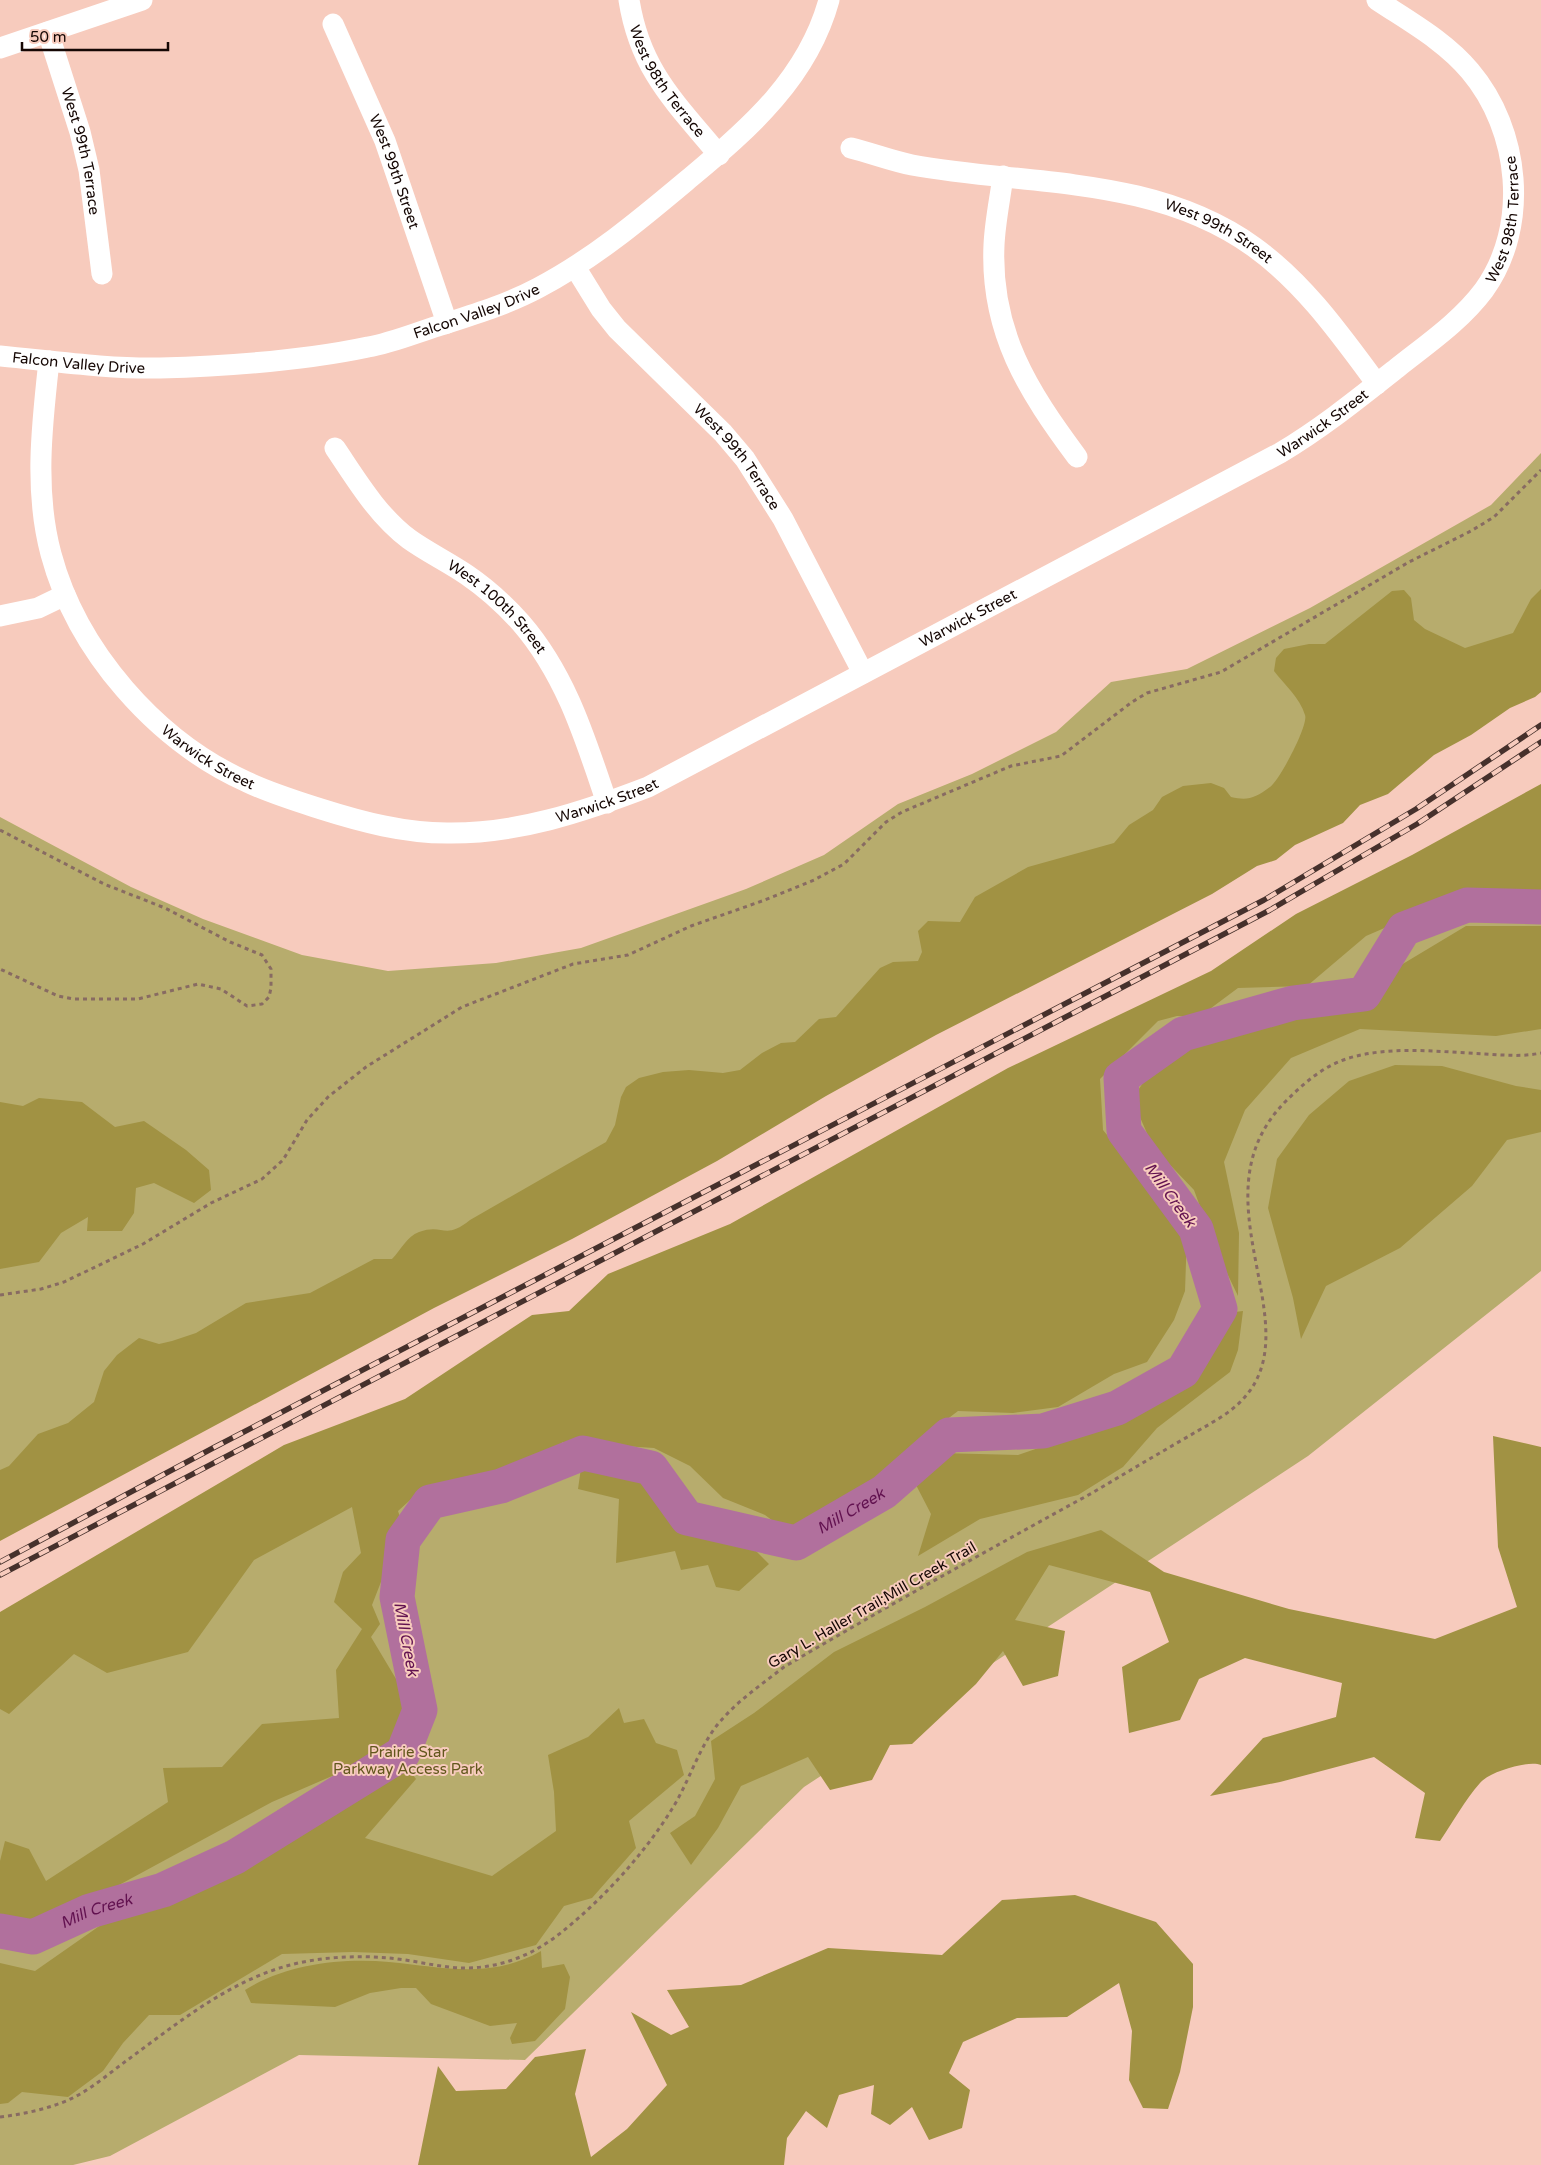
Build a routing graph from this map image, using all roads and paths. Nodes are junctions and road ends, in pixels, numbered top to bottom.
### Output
1 (142, 0) edge
2 (629, 0) edge
3 (829, 0) edge
4 (1377, 0) edge
5 (334, 24) dead end
6 (48, 32) junction
7 (0, 48) edge
8 (851, 148) dead end
9 (719, 154) junction
10 (1004, 176) junction
11 (575, 267) junction
12 (102, 274) dead end
13 (447, 323) junction
14 (0, 356) edge
15 (49, 361) junction
16 (1377, 384) junction
17 (335, 448) dead end
18 (1078, 457) dead end
19 (1541, 470) edge
20 (65, 595) junction
21 (0, 616) edge
22 (863, 674) junction
23 (606, 803) junction
24 (0, 830) edge
25 (0, 969) edge
26 (1541, 1053) edge
27 (0, 1294) edge
28 (0, 2117) edge

1 - 6 street
2 - 9 street, West 98th Terrace
3 - 9 street, Falcon Valley Drive
4 - 16 street, West 98th Terrace
5 - 13 street, West 99th Street
6 - 7 street
6 - 12 street, West 99th Terrace
8 - 10 street, West 99th Street
9 - 11 street, Falcon Valley Drive
10 - 16 street, West 99th Street
10 - 18 street
11 - 13 street, Falcon Valley Drive
11 - 22 street, West 99th Terrace
13 - 15 street, Falcon Valley Drive
14 - 15 street, Falcon Valley Drive
15 - 20 street, Warwick Street
16 - 22 street, Warwick Street
17 - 23 street, West 100th Street
19 - 27 path
20 - 21 street
20 - 23 street, Warwick Street
22 - 23 street, Warwick Street
24 - 25 path
26 - 28 path, Gary L. Haller Trail;Mill Creek Trail

